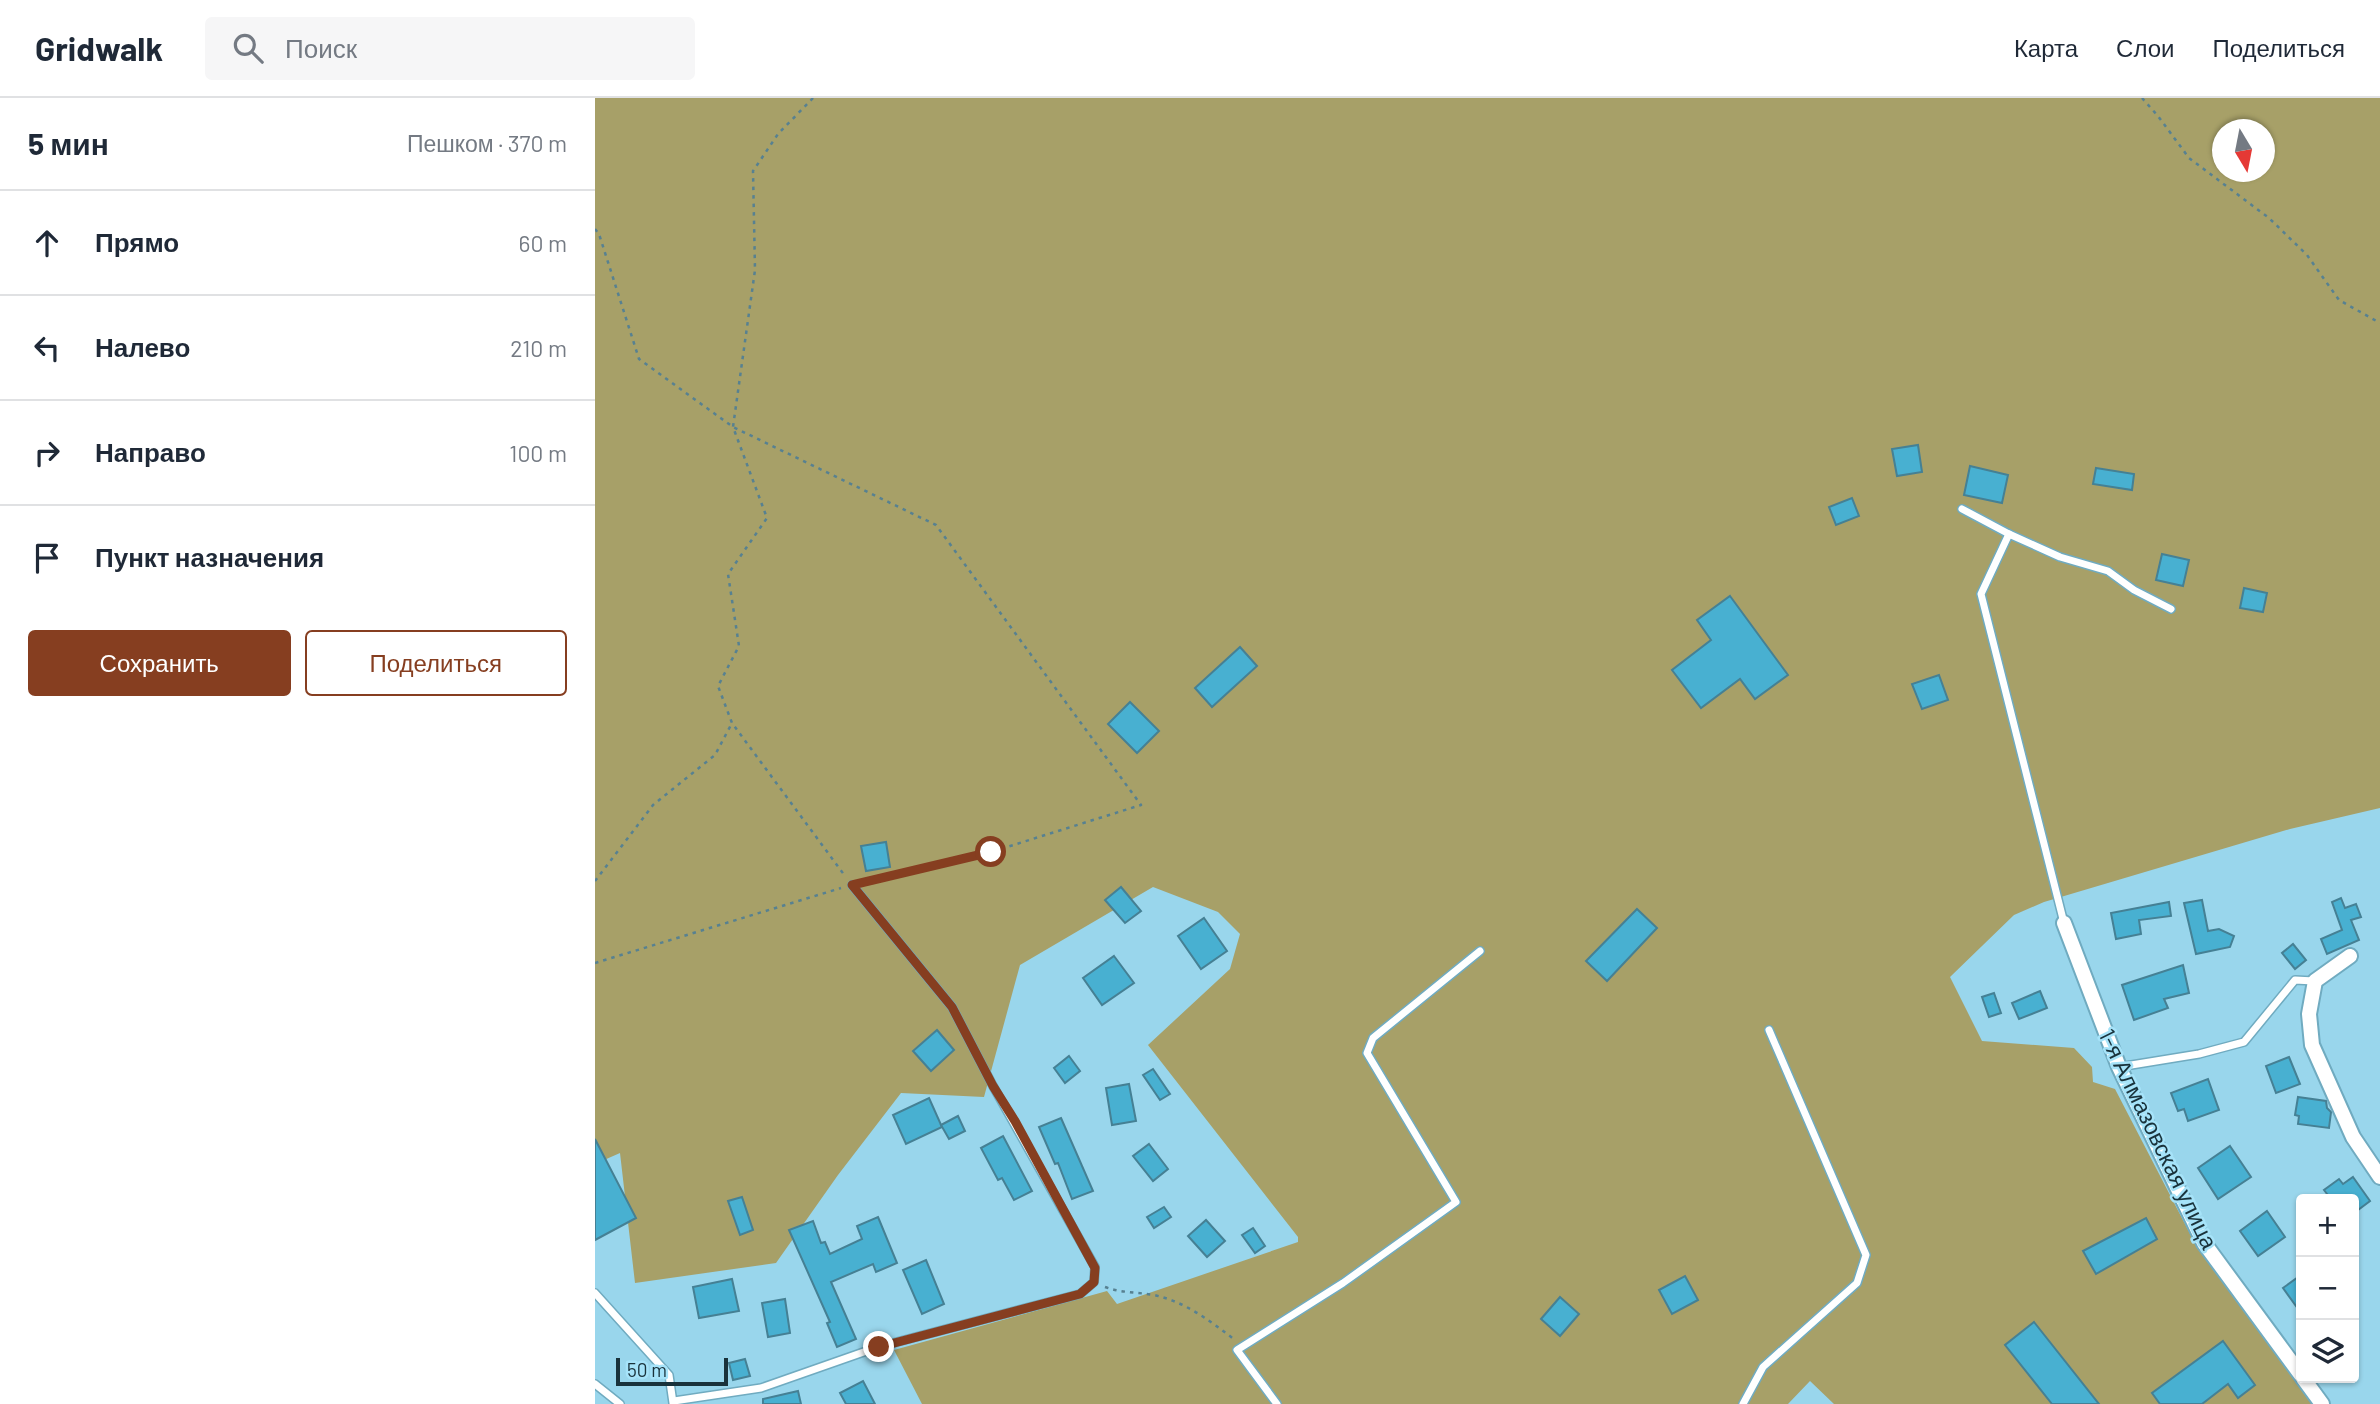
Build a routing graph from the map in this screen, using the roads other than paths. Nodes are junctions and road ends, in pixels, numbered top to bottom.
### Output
1 (1962, 509) dead end
2 (2009, 534) junction
3 (2171, 609) dead end
4 (852, 885) road end
5 (2064, 923) joint
6 (1480, 951) dead end
7 (2350, 956) dead end
8 (2315, 981) junction
9 (1769, 1030) dead end
10 (2119, 1067) junction
11 (2380, 1177) edge
12 (595, 1293) edge
13 (2296, 1369) edge
14 (2306, 1383) edge
15 (595, 1384) edge
16 (673, 1403) edge
17 (619, 1404) edge
18 (1277, 1404) edge
19 (1743, 1404) edge
20 (2322, 1404) edge

1 - 2 lane
2 - 3 lane
2 - 5 lane
4 - 16 lane
5 - 10 street, 1-я Алмазовская улица
6 - 18 lane
7 - 8 street
8 - 10 lane
8 - 11 street
9 - 19 lane
10 - 13 street, 1-я Алмазовская улица
12 - 16 lane
14 - 20 street, 1-я Алмазовская улица
15 - 17 lane

